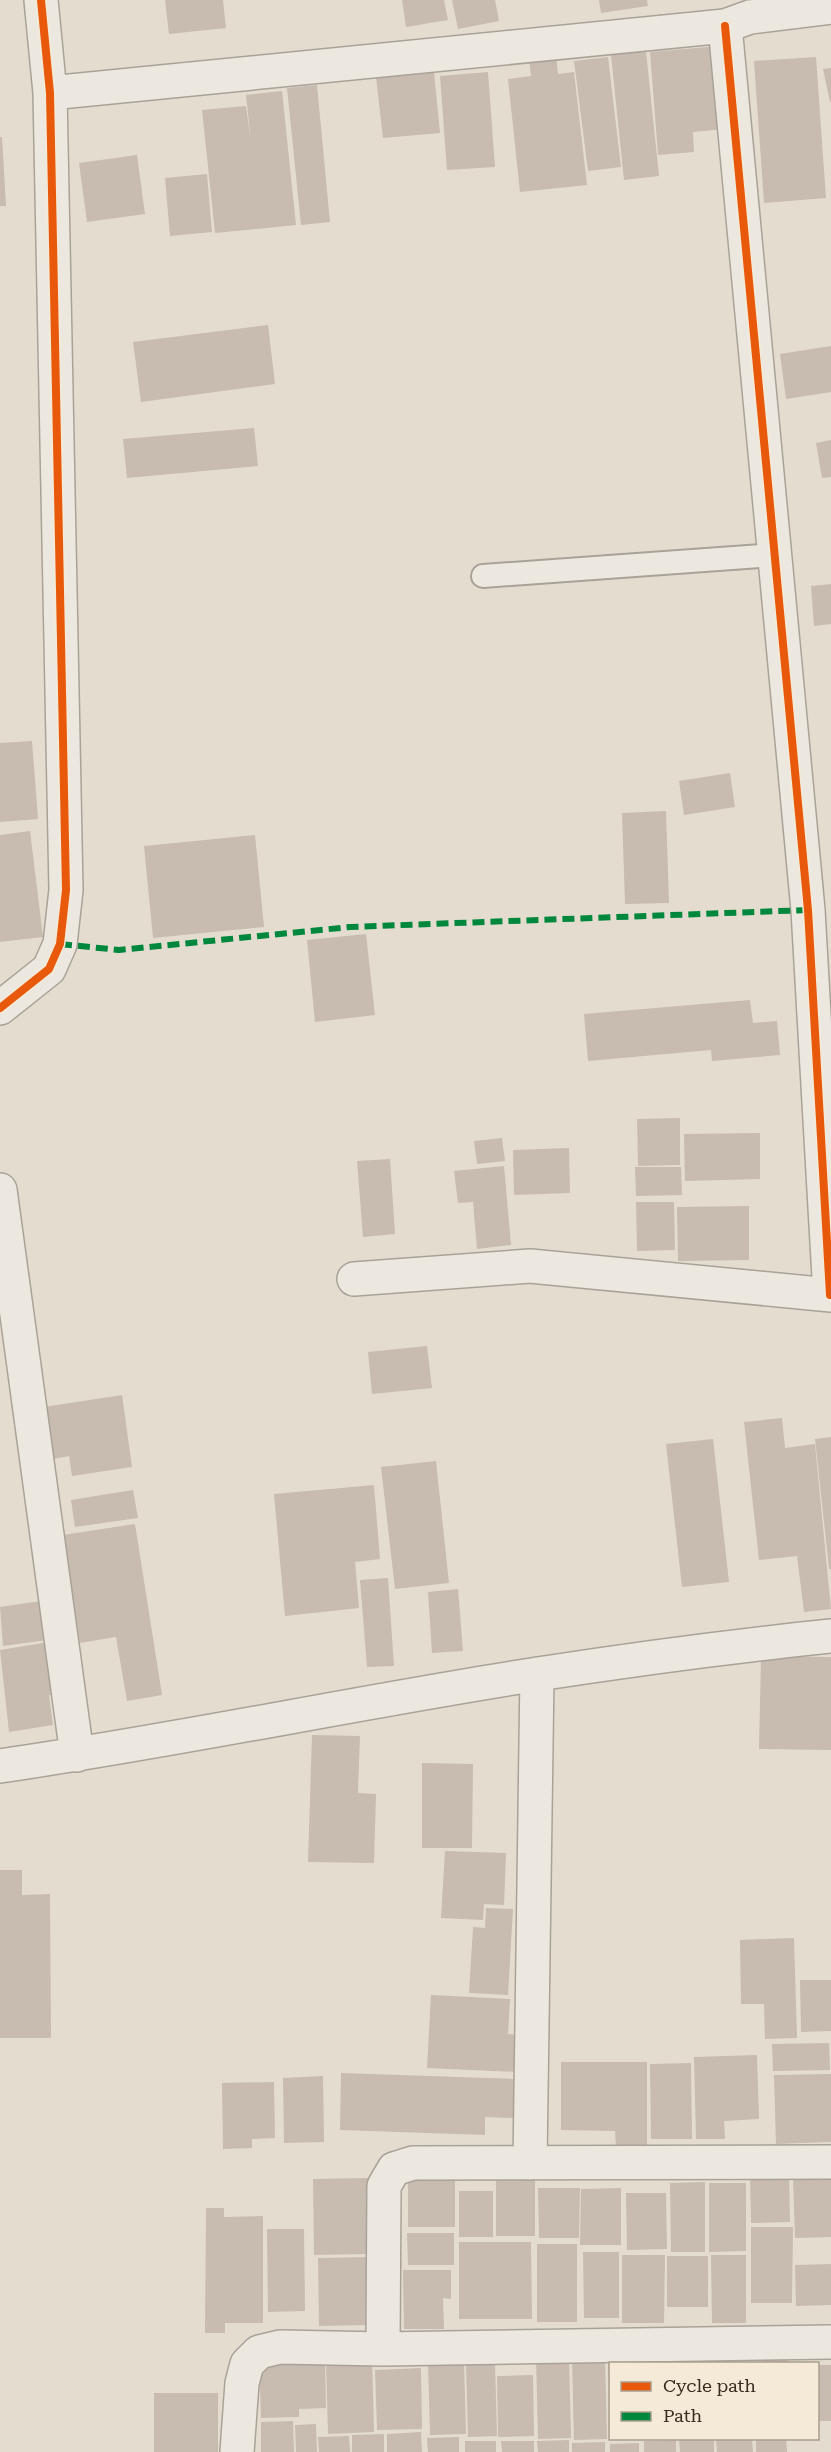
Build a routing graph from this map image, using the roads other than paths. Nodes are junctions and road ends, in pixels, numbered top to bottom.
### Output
1 (41, 0) edge
2 (831, 7) edge
3 (741, 14) edge
4 (50, 93) junction
5 (775, 555) junction
6 (483, 576) dead end
7 (0, 1008) edge
8 (0, 1190) edge
9 (354, 1279) dead end
10 (830, 1295) edge
11 (831, 1636) edge
12 (537, 1674) junction
13 (77, 1755) junction
14 (0, 1766) edge
15 (831, 2162) edge
16 (530, 2163) junction
17 (831, 2342) edge
18 (383, 2349) junction
19 (237, 2452) edge

1 - 4 street
2 - 3 street
3 - 4 street
3 - 5 street
4 - 7 street
5 - 6 lane
5 - 10 street
8 - 13 street
9 - 10 street
11 - 12 street
12 - 13 street
12 - 16 street
13 - 14 street
15 - 16 street
16 - 18 street
17 - 18 street
18 - 19 street

